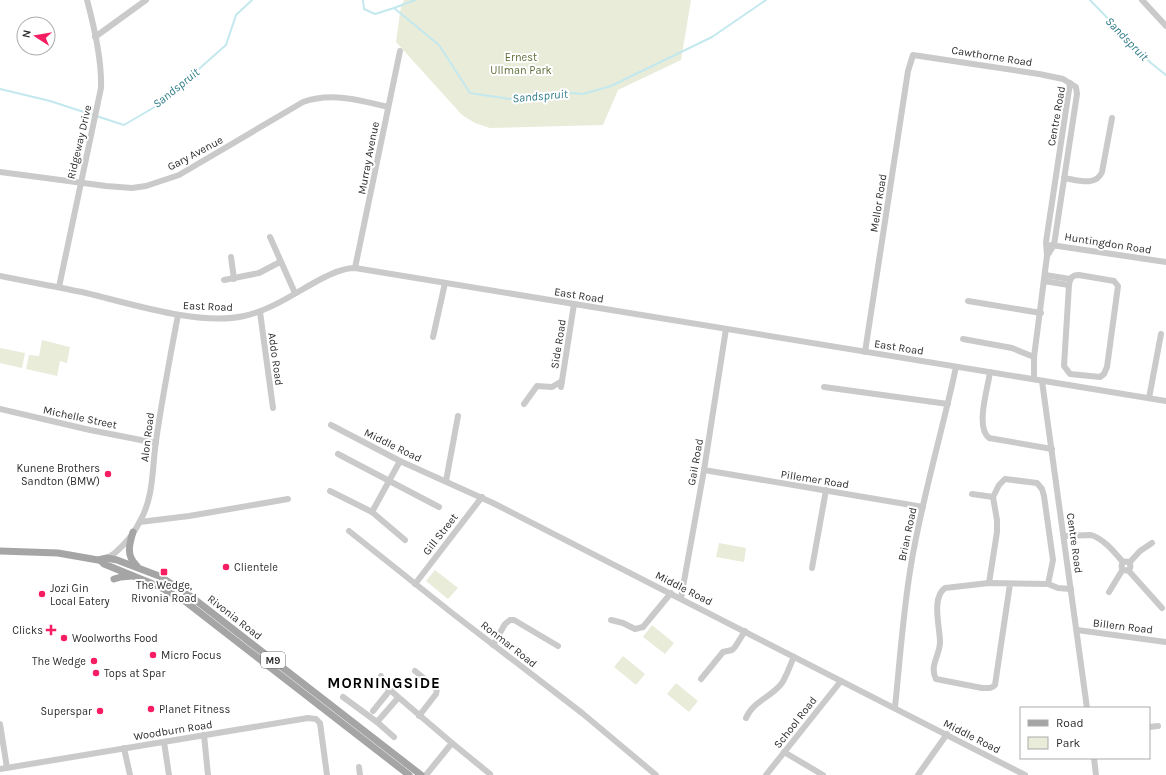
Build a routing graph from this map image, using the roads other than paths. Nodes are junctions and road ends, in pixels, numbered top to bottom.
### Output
1 (87, 0) edge
2 (146, 0) edge
3 (1142, 0) edge
4 (1166, 23) edge
5 (95, 37) junction
6 (400, 51) dead end
7 (911, 58) joint
8 (1070, 83) junction
9 (388, 107) junction
10 (1112, 118) dead end
11 (0, 172) edge
12 (1064, 178) junction
13 (80, 182) junction
14 (270, 237) dead end
15 (1046, 245) junction
16 (1054, 245) junction
17 (1048, 256) junction
18 (231, 257) dead end
19 (280, 262) junction
20 (1166, 262) edge
21 (355, 268) junction
22 (0, 276) edge
23 (1045, 278) junction
24 (234, 279) junction
25 (224, 280) dead end
26 (1070, 282) junction
27 (445, 283) junction
28 (59, 287) junction
29 (295, 293) junction
30 (968, 301) dead end
31 (574, 304) junction
32 (260, 312) junction
33 (1041, 313) junction
34 (178, 315) junction
35 (726, 329) junction
36 (1161, 334) dead end
37 (433, 337) dead end
38 (963, 339) dead end
39 (865, 352) junction
40 (1034, 357) junction
41 (956, 367) junction
42 (990, 372) junction
43 (1034, 379) junction
44 (1042, 381) junction
45 (824, 387) dead end
46 (1150, 398) junction
47 (1166, 401) edge
48 (524, 404) dead end
49 (948, 404) junction
50 (273, 408) dead end
51 (0, 409) edge
52 (458, 416) dead end
53 (331, 425) dead end
54 (156, 443) junction
55 (1052, 449) junction
56 (338, 454) dead end
57 (400, 461) junction
58 (704, 470) junction
59 (389, 480) junction
60 (446, 481) junction
61 (826, 490) junction
62 (330, 491) dead end
63 (972, 494) dead end
64 (482, 497) junction
65 (993, 497) junction
66 (288, 499) dead end
67 (439, 507) dead end
68 (923, 507) junction
69 (372, 512) junction
70 (140, 522) junction
71 (349, 531) dead end
72 (133, 532) junction
73 (1064, 536) junction
74 (405, 540) dead end
75 (1152, 543) dead end
76 (0, 552) edge
77 (116, 556) junction
78 (104, 561) junction
79 (1126, 563) junction
80 (114, 568) junction
81 (812, 568) dead end
82 (142, 570) junction
83 (1125, 570) junction
84 (136, 576) junction
85 (114, 578) dead end
86 (990, 582) junction
87 (415, 584) junction
88 (1010, 584) junction
89 (1048, 584) junction
90 (1071, 589) junction
91 (1109, 592) dead end
92 (671, 593) junction
93 (681, 598) junction
94 (1162, 608) dead end
95 (611, 620) dead end
96 (1077, 630) junction
97 (745, 631) junction
98 (1166, 642) edge
99 (493, 645) junction
100 (558, 646) dead end
101 (794, 657) junction
102 (416, 671) dead end
103 (381, 676) dead end
104 (701, 679) dead end
105 (841, 681) junction
106 (390, 690) junction
107 (344, 697) dead end
108 (398, 698) junction
109 (895, 707) junction
110 (1087, 707) edge
111 (374, 711) dead end
112 (419, 716) junction
113 (746, 718) dead end
114 (376, 722) junction
115 (0, 724) edge
116 (1158, 726) dead end
117 (1150, 727) edge
118 (947, 734) junction
119 (204, 735) junction
120 (394, 737) dead end
121 (164, 742) junction
122 (452, 743) junction
123 (124, 748) junction
124 (784, 752) junction
125 (1094, 759) edge
126 (359, 767) dead end
127 (7, 768) junction
128 (0, 769) edge
129 (490, 774) dead end
130 (130, 775) edge
131 (169, 775) edge
132 (208, 775) edge
133 (327, 775) edge
134 (360, 775) edge
135 (409, 775) edge
136 (421, 775) edge
137 (426, 775) edge
138 (656, 775) edge
139 (766, 775) edge
140 (823, 775) edge
141 (918, 775) edge
142 (1025, 775) edge
143 (1096, 775) edge

1 - 5 street, Ridgeway Drive
2 - 5 street
3 - 4 street
5 - 13 street, Ridgeway Drive
6 - 9 street, Murray Avenue
7 - 8 street, Cawthorne Road
7 - 39 street, Mellor Road
8 - 12 street, Centre Road
8 - 15 street, Centre Road
9 - 13 street, Gary Avenue
9 - 21 street, Murray Avenue
10 - 12 street
11 - 13 street, Gary Avenue
12 - 16 street, Centre Road
13 - 28 street, Ridgeway Drive
14 - 19 street
15 - 16 street, Huntingdon Road
15 - 17 street, Centre Road
16 - 17 street, Centre Road
16 - 20 street, Huntingdon Road
17 - 23 street, Centre Road
18 - 24 street
19 - 24 street
19 - 29 street
21 - 27 street, East Road
21 - 29 street, East Road
22 - 28 street, East Road
23 - 26 street
23 - 33 street, Centre Road
24 - 25 street
26 - 26 street
27 - 31 street, East Road
27 - 37 street
28 - 34 street, East Road
29 - 32 street, East Road
30 - 33 street
31 - 35 street, East Road
31 - 48 street, Side Road
32 - 34 street, East Road
32 - 50 street, Addo Road
33 - 40 street, Centre Road
34 - 54 street, Alon Road
35 - 39 street, East Road
35 - 58 street, Gail Road
36 - 46 street
38 - 40 street
39 - 41 street, East Road
40 - 43 street, Centre Road
41 - 42 street, East Road
41 - 49 street, Brian Road
42 - 43 street, East Road
42 - 55 street
43 - 44 street, East Road
44 - 46 street, East Road
44 - 55 street, Centre Road
45 - 49 street
46 - 47 street, East Road
49 - 68 street, Brian Road
51 - 54 street, Michelle Street
52 - 60 street
53 - 57 street, Middle Road
54 - 70 street, Alon Road
55 - 73 street, Centre Road
56 - 59 street
57 - 59 street
57 - 60 street, Middle Road
58 - 61 street, Pillemer Road
58 - 93 street, Gail Road
59 - 67 street
59 - 69 street
60 - 64 street, Middle Road
61 - 68 street, Pillemer Road
61 - 81 street
62 - 69 street
63 - 65 street
64 - 87 street, Gill Street
64 - 92 street, Middle Road
65 - 86 street
65 - 89 street
66 - 70 street
68 - 109 street, Brian Road
69 - 74 street
70 - 72 street, Alon Road
71 - 87 street, Ronmar Road
72 - 77 street, Alon Road
72 - 82 main road
73 - 79 street
73 - 90 street, Centre Road
75 - 79 street
76 - 78 main road, Rivonia Road / M9
77 - 78 main road, Rivonia Road / M9
77 - 80 street, Alon Road
77 - 82 main road, Rivonia Road / M9
78 - 80 main road, Rivonia Road / M9
79 - 83 street
80 - 84 main road, Rivonia Road / M9
82 - 136 main road, Rivonia Road / M9
83 - 91 street
83 - 94 street
84 - 85 main road
84 - 135 main road, Rivonia Road / M9
86 - 88 street
86 - 88 street
87 - 99 street, Ronmar Road
88 - 89 street
89 - 90 street
90 - 96 street, Centre Road
92 - 93 street, Middle Road
92 - 95 street
93 - 97 street, Middle Road
96 - 98 street, Billern Road
96 - 110 street, Centre Road
97 - 101 street, Middle Road
97 - 104 street
99 - 100 street
99 - 138 street, Ronmar Road
101 - 105 street, Middle Road
101 - 113 street
102 - 112 street
103 - 106 street
105 - 109 street, Middle Road
105 - 124 street, School Road
106 - 108 street
106 - 111 street
107 - 114 street
108 - 112 street
108 - 114 street
109 - 118 street, Middle Road
112 - 122 street
114 - 120 street
115 - 127 street
116 - 117 street
118 - 141 street
118 - 142 street, Middle Road
119 - 121 street, Woodburn Road
119 - 132 street
119 - 133 street, Woodburn Road
121 - 123 street, Woodburn Road
121 - 131 street
122 - 129 street
122 - 137 street
123 - 127 street, Woodburn Road
123 - 130 street
124 - 139 street, School Road
124 - 140 street
125 - 143 street
126 - 134 street
127 - 128 street, Woodburn Road

